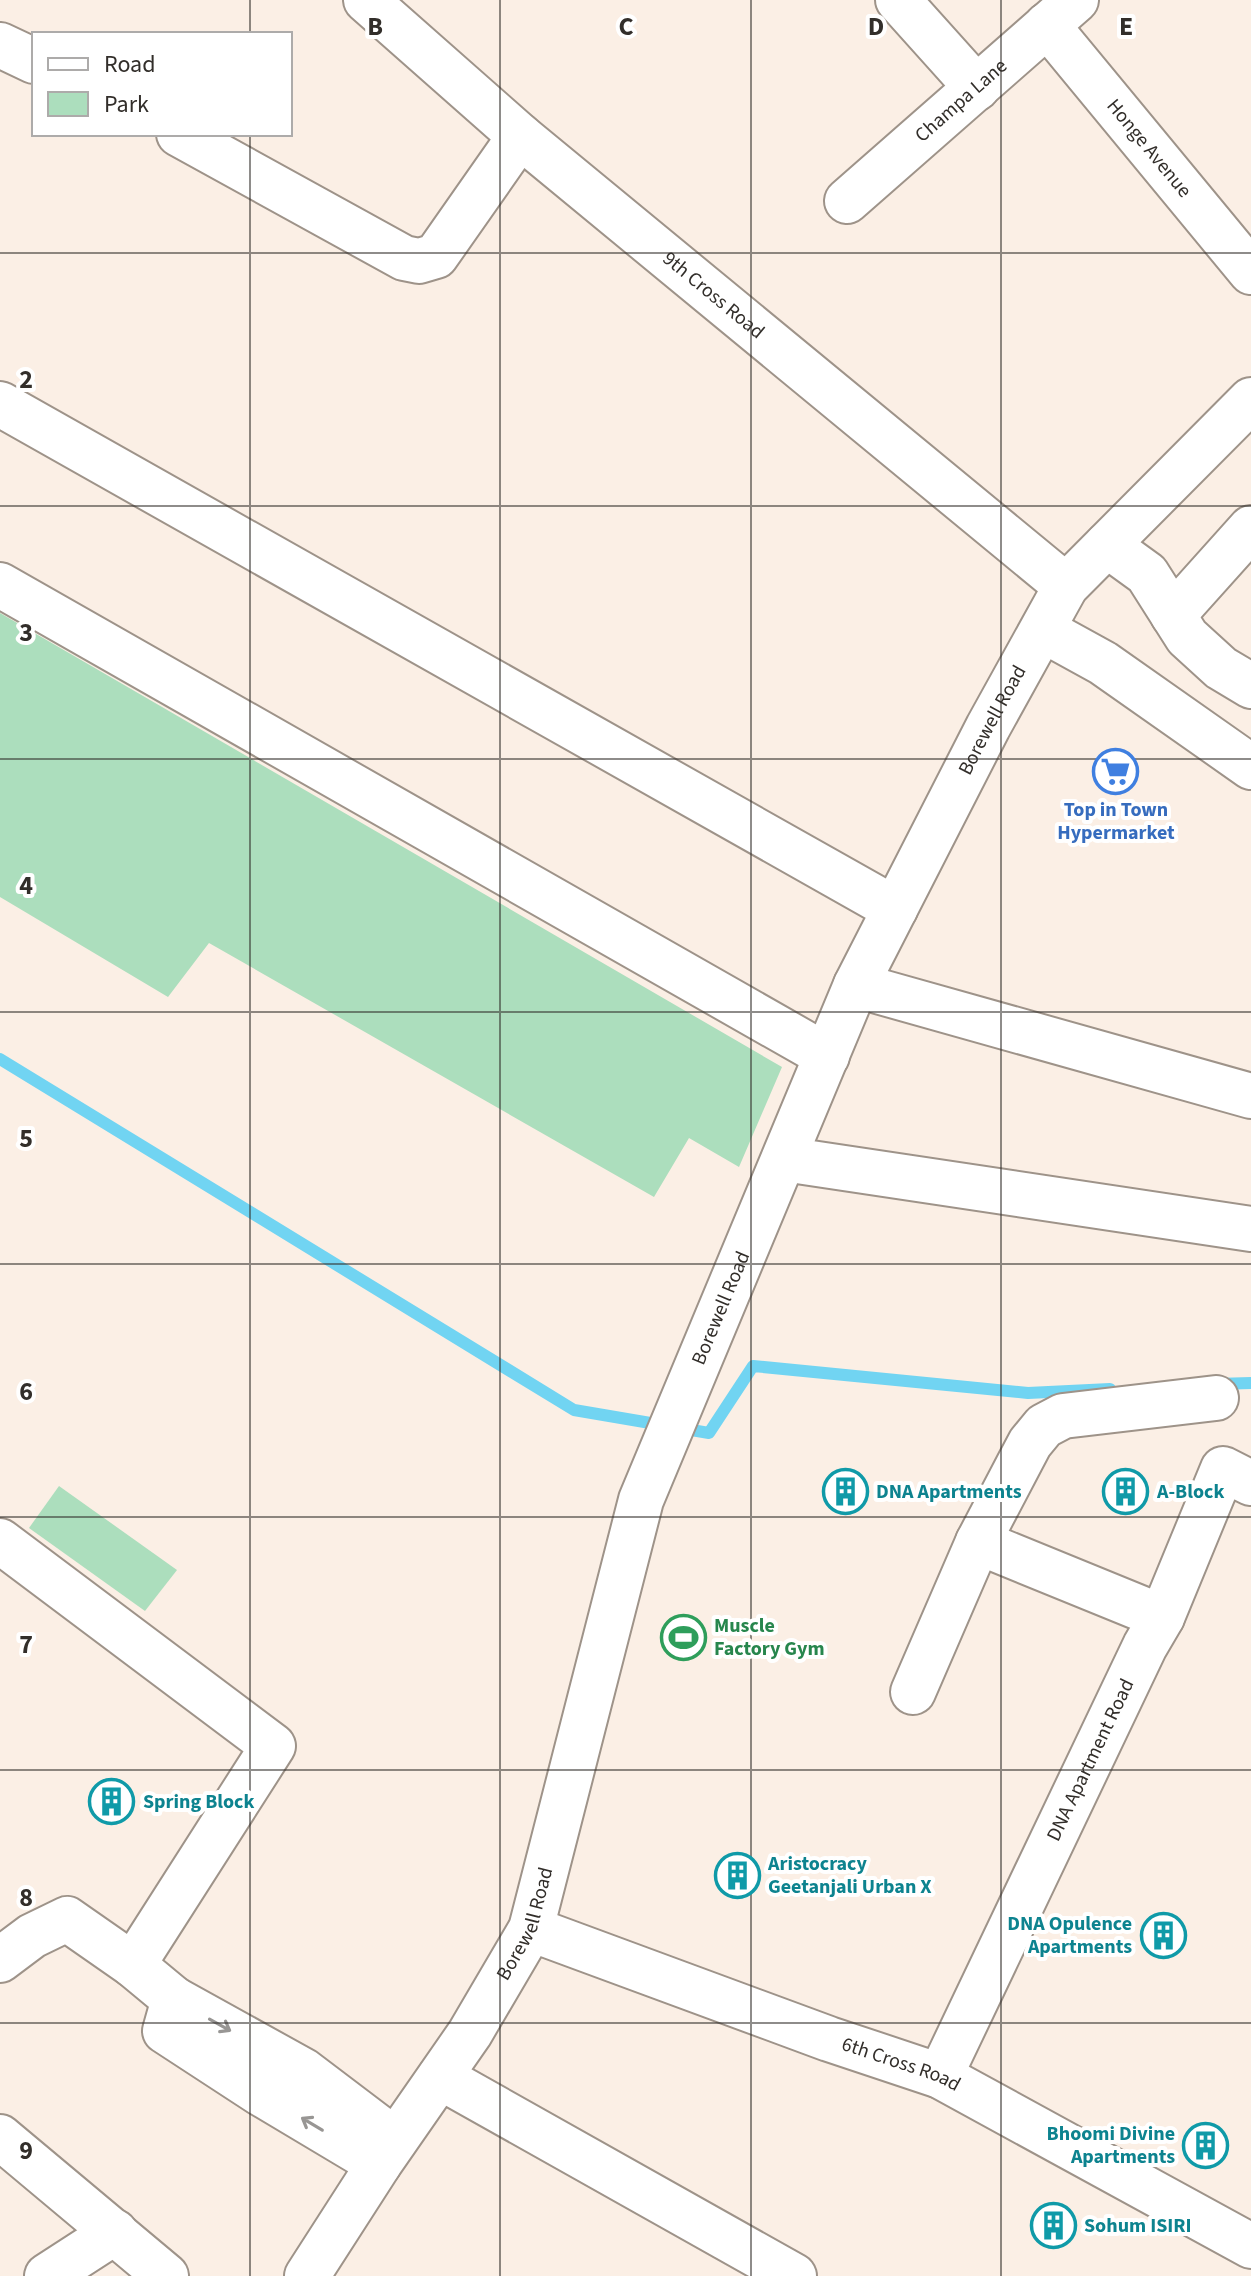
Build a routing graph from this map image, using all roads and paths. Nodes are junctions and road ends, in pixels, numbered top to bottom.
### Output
1 (366, 0) edge
2 (898, 0) edge
3 (1062, 12) edge
4 (0, 45) edge
5 (32, 60) edge
6 (977, 88) junction
7 (183, 136) edge
8 (520, 136) junction
9 (847, 201) dead end
10 (1251, 272) edge
11 (0, 404) edge
12 (1249, 406) edge
13 (1251, 528) edge
14 (1107, 545) junction
15 (0, 585) edge
16 (1066, 586) junction
17 (1173, 615) junction
18 (1043, 630) junction
19 (1251, 686) edge
20 (1251, 767) edge
21 (895, 909) junction
22 (856, 985) junction
23 (827, 1056) junction
24 (1251, 1096) edge
25 (784, 1159) junction
26 (1251, 1229) edge
27 (1216, 1398) dead end
28 (1251, 1483) edge
29 (0, 1541) edge
30 (978, 1542) junction
31 (1162, 1617) junction
32 (913, 1692) dead end
33 (531, 1929) junction
34 (0, 1960) edge
35 (133, 1965) junction
36 (940, 2076) junction
37 (440, 2077) junction
38 (0, 2137) edge
39 (387, 2152) junction
40 (115, 2232) junction
41 (1251, 2246) edge
42 (47, 2276) edge
43 (166, 2276) edge
44 (307, 2276) edge
45 (794, 2276) edge

1 - 8 street, 9th Cross Road
2 - 6 street
3 - 6 street, Champa Lane
3 - 10 street, Honge Avenue
4 - 5 street
6 - 9 street, Champa Lane
7 - 8 street
8 - 16 street, 9th Cross Road
11 - 21 street
12 - 14 street, Borewell Road
13 - 17 street
14 - 16 street, Borewell Road
14 - 17 street
15 - 23 street
16 - 18 street, Borewell Road
17 - 19 street
18 - 20 street
18 - 21 street, Borewell Road
21 - 22 street, Borewell Road
22 - 23 street, Borewell Road
22 - 24 street
23 - 25 street, Borewell Road
25 - 26 street
25 - 33 street, Borewell Road
27 - 30 street
28 - 31 street, DNA Apartment Road
29 - 35 street
30 - 31 street
30 - 32 street
31 - 36 street, DNA Apartment Road
33 - 36 street, 6th Cross Road
33 - 37 street, Borewell Road
34 - 35 street
35 - 39 street
36 - 41 street, 6th Cross Road
37 - 39 street, Borewell Road
37 - 45 street
38 - 40 street
39 - 44 street, Borewell Road
40 - 42 street
40 - 43 street

